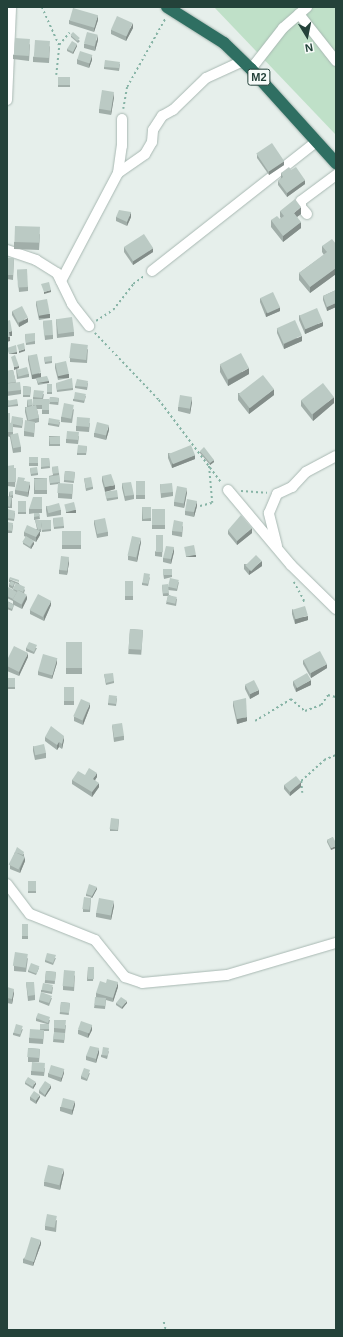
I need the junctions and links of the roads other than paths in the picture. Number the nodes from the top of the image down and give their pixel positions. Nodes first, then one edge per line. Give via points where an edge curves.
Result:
1 (11, 7) edge
2 (169, 8) edge
3 (303, 10) edge
4 (336, 61) edge
5 (247, 65) junction
6 (7, 100) edge
7 (122, 119) road end
8 (317, 141) junction
9 (336, 163) edge
10 (118, 173) junction
11 (336, 175) edge
12 (307, 214) dead end
13 (7, 250) edge
14 (152, 271) road end
15 (61, 282) junction
16 (89, 326) road end
17 (336, 456) edge
18 (228, 490) road end
19 (278, 549) junction
20 (336, 609) edge
21 (7, 884) edge
22 (336, 943) edge

1 - 6 street
2 - 5 highway, M2 via 224,43
3 - 4 street
3 - 5 street
5 - 8 highway, M2
5 - 10 street via 206,78 173,110 162,116 153,130 152,142 145,154
7 - 10 street
8 - 9 highway, M2
8 - 14 street
10 - 15 street
11 - 12 street via 301,201 301,207
13 - 15 street via 49,267 57,273
15 - 16 street via 72,304
17 - 19 street via 306,472 292,487 277,494 269,513
18 - 19 street
19 - 20 street
21 - 22 street via 30,914 95,940 125,977 142,984 227,974

